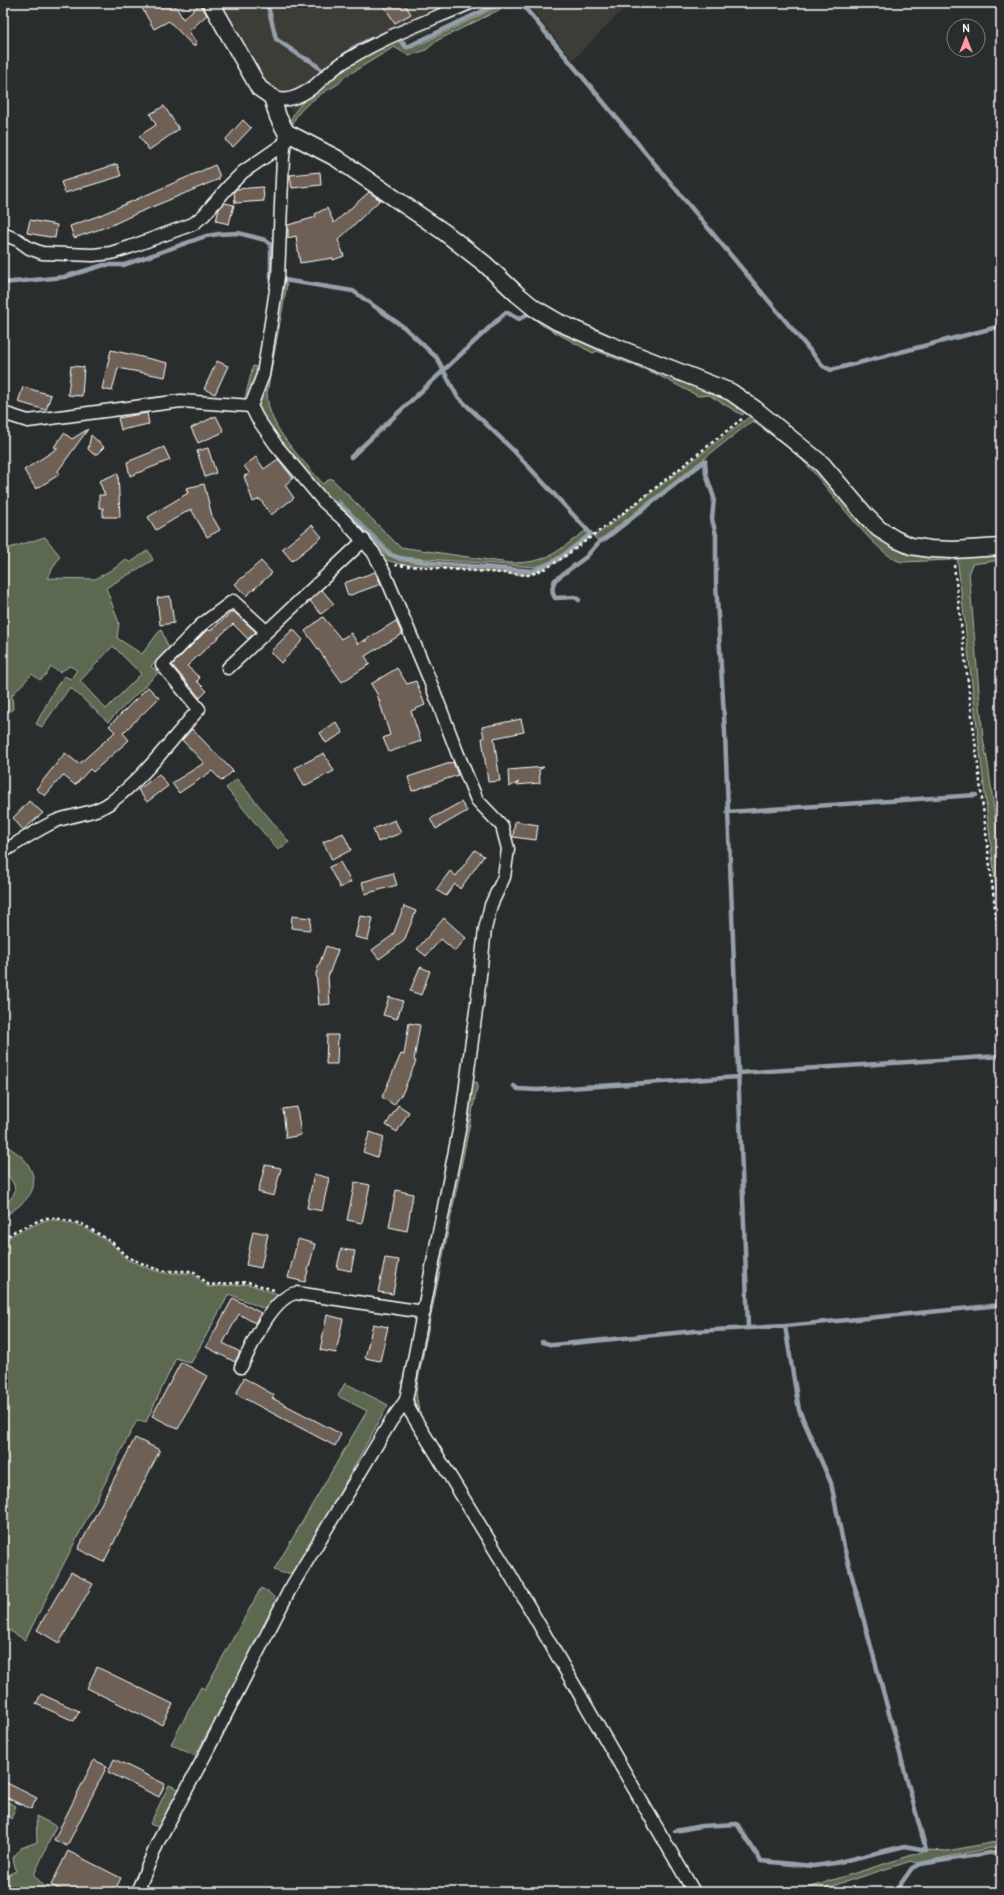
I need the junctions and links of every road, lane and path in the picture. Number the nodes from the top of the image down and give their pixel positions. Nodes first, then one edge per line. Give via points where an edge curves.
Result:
1 (211, 3) edge
2 (470, 3) edge
3 (272, 97) junction
4 (286, 137) junction
5 (3, 234) edge
6 (252, 406) junction
7 (755, 408) junction
8 (3, 413) edge
9 (364, 540) junction
10 (1001, 548) edge
11 (953, 550) junction
12 (378, 561) junction
13 (266, 631) junction
14 (228, 668) dead end
15 (3, 852) edge
16 (1001, 958) edge
17 (3, 1239) edge
18 (288, 1294) junction
19 (424, 1312) junction
20 (241, 1367) dead end
21 (406, 1400) junction
22 (137, 1892) edge
23 (694, 1892) edge

1 - 3 street via 258,88
2 - 3 street via 357,55 335,68 311,88 292,98 281,101
3 - 4 street
4 - 5 street via 243,172 193,224 130,248 111,253 42,253
4 - 6 street via 278,277 263,375
4 - 7 street via 336,158 438,228 485,264 534,308 558,322 731,392
6 - 8 street via 181,401 28,421
6 - 9 street via 257,418 276,445 323,501
7 - 11 street via 822,464 879,529 895,540 911,546
7 - 12 path via 608,525 539,572 528,575 436,569 399,566
9 - 12 street
9 - 13 street
10 - 11 street
11 - 16 path
12 - 19 street via 426,669 478,800 502,826 508,849 504,877 491,905 484,929 462,1115
13 - 14 street
13 - 15 street via 233,601 201,625 162,665 199,709 172,738 155,763 106,805 56,822
17 - 18 path via 46,1218 73,1221 112,1242 127,1257 153,1268 166,1271 193,1271 209,1285 248,1282
18 - 19 street via 296,1293
18 - 20 street via 265,1322
19 - 21 street
21 - 22 street via 289,1591 158,1842
21 - 23 street via 410,1411 511,1576

